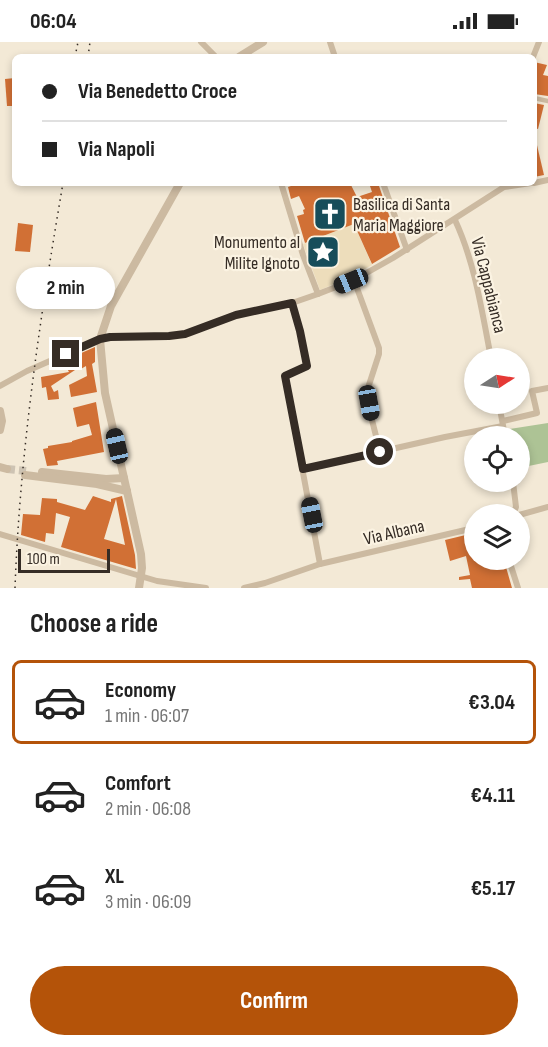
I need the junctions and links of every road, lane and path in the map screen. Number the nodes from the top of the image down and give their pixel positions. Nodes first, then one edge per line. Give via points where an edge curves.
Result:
1 (201, 42) edge
2 (263, 42) edge
3 (213, 54) edge
4 (244, 54) edge
5 (178, 186) edge
6 (282, 186) edge
7 (384, 186) edge
8 (503, 186) edge
9 (455, 220) junction
10 (407, 249) junction
11 (354, 280) junction
12 (318, 294) junction
13 (292, 303) junction
14 (100, 339) junction
15 (489, 348) edge
16 (0, 386) edge
17 (548, 388) edge
18 (0, 411) edge
19 (501, 414) edge
20 (503, 424) junction
21 (0, 429) edge
22 (380, 452) junction
23 (303, 469) junction
24 (124, 478) junction
25 (127, 491) junction
26 (548, 507) edge
27 (530, 512) edge
28 (464, 530) edge
29 (0, 534) edge
30 (320, 564) junction
31 (512, 570) edge
32 (139, 583) edge
33 (206, 588) edge
34 (244, 588) edge
35 (518, 588) edge

1 - 3 street
2 - 4 street
5 - 14 street via 111,306
6 - 12 street
7 - 10 street
8 - 9 street
9 - 10 street
9 - 15 street, Via Cappabianca via 473,270
10 - 11 street
11 - 12 street
11 - 22 street via 379,348 367,390
12 - 13 street
13 - 14 street via 236,315 185,334
13 - 23 street via 307,366 285,376
14 - 16 street
14 - 24 street via 105,393
17 - 20 street via 532,391 537,413
18 - 21 street
19 - 20 street
20 - 22 street
22 - 23 street
23 - 30 street
24 - 25 street
24 - 25 street via 25,473
25 - 32 street via 141,554
26 - 27 street
28 - 30 street, Via Albana
29 - 32 street
30 - 34 street, Via Albana
31 - 35 street
32 - 33 street

